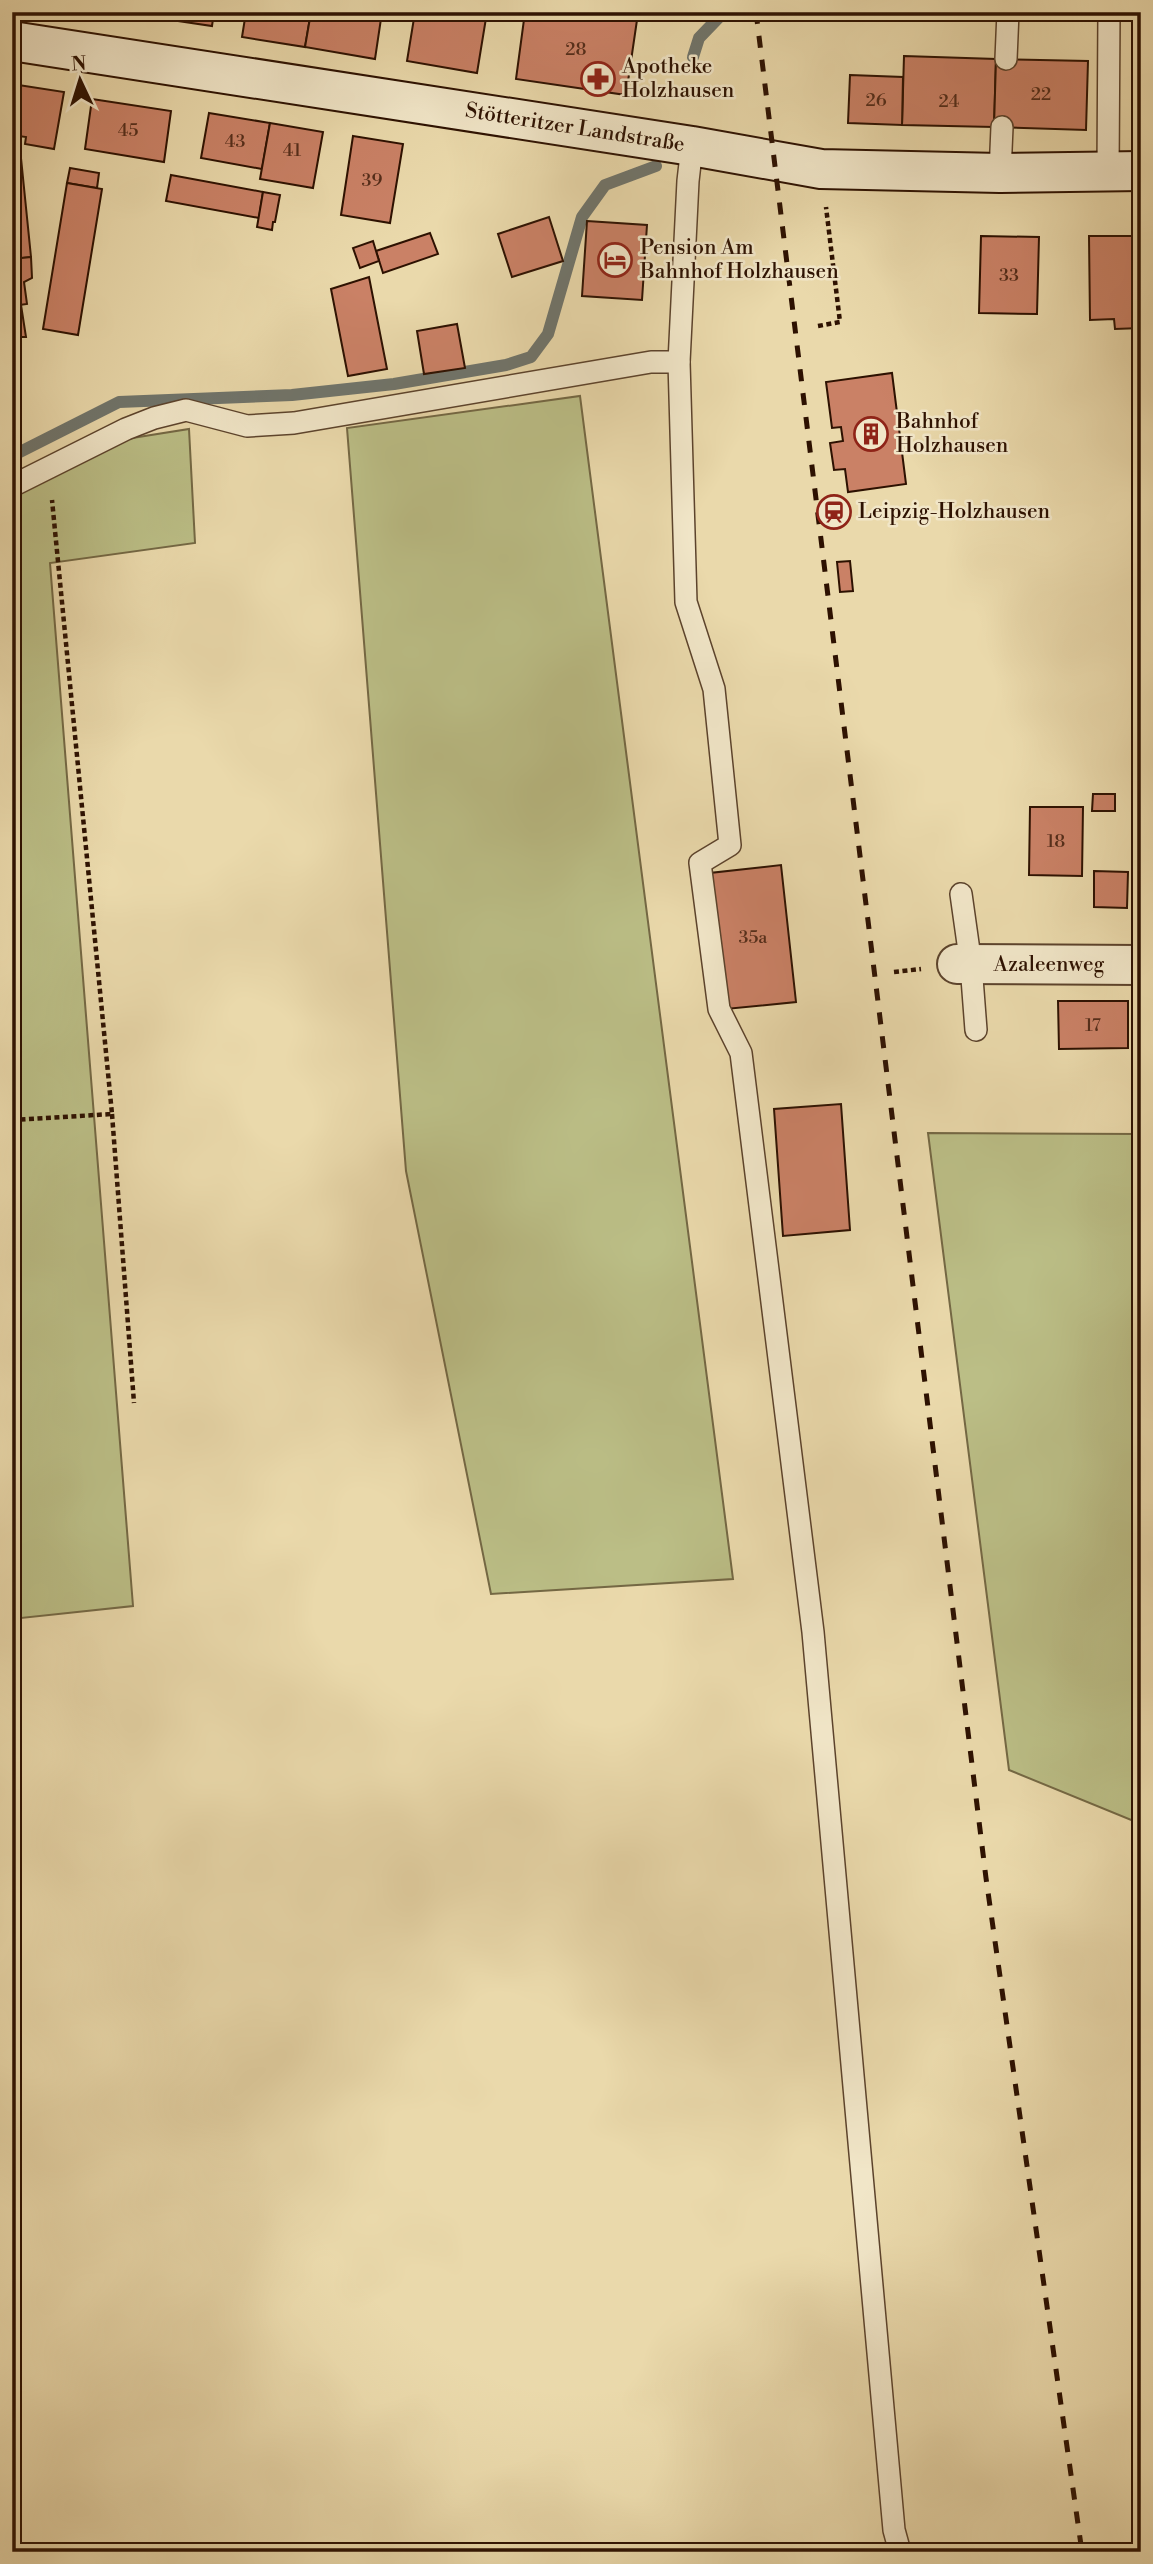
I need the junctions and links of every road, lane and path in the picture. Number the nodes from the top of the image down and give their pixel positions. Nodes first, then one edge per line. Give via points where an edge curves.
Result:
1 (1008, 12) edge
2 (1110, 12) edge
3 (12, 41) edge
4 (1006, 59) dead end
5 (1002, 127) dead end
6 (692, 146) junction
7 (821, 169) junction
8 (1124, 172) edge
9 (1000, 173) junction
10 (818, 326) dead end
11 (679, 362) junction
12 (49, 467) junction
13 (12, 486) edge
14 (961, 894) dead end
15 (964, 964) junction
16 (1141, 965) edge
17 (976, 1030) dead end
18 (112, 1114) junction
19 (12, 1120) edge
20 (134, 1402) dead end
21 (900, 2552) edge

1 - 4 lane
2 - 8 lane
3 - 6 main road, Stötteritzer Landstraße
5 - 9 lane
6 - 7 main road, Stötteritzer Landstraße
6 - 11 lane
7 - 9 main road, Stötteritzer Landstraße
7 - 10 path via 840,322
8 - 9 main road, Stötteritzer Landstraße
11 - 12 lane via 651,362 294,423 247,426 186,410 126,429
11 - 21 lane via 686,602 714,690 730,845 700,863 719,1009 741,1053 811,1618 877,2356
12 - 13 lane
12 - 18 path
14 - 15 lane
15 - 16 main road, Azaleenweg
15 - 17 lane
18 - 19 path
18 - 20 path

